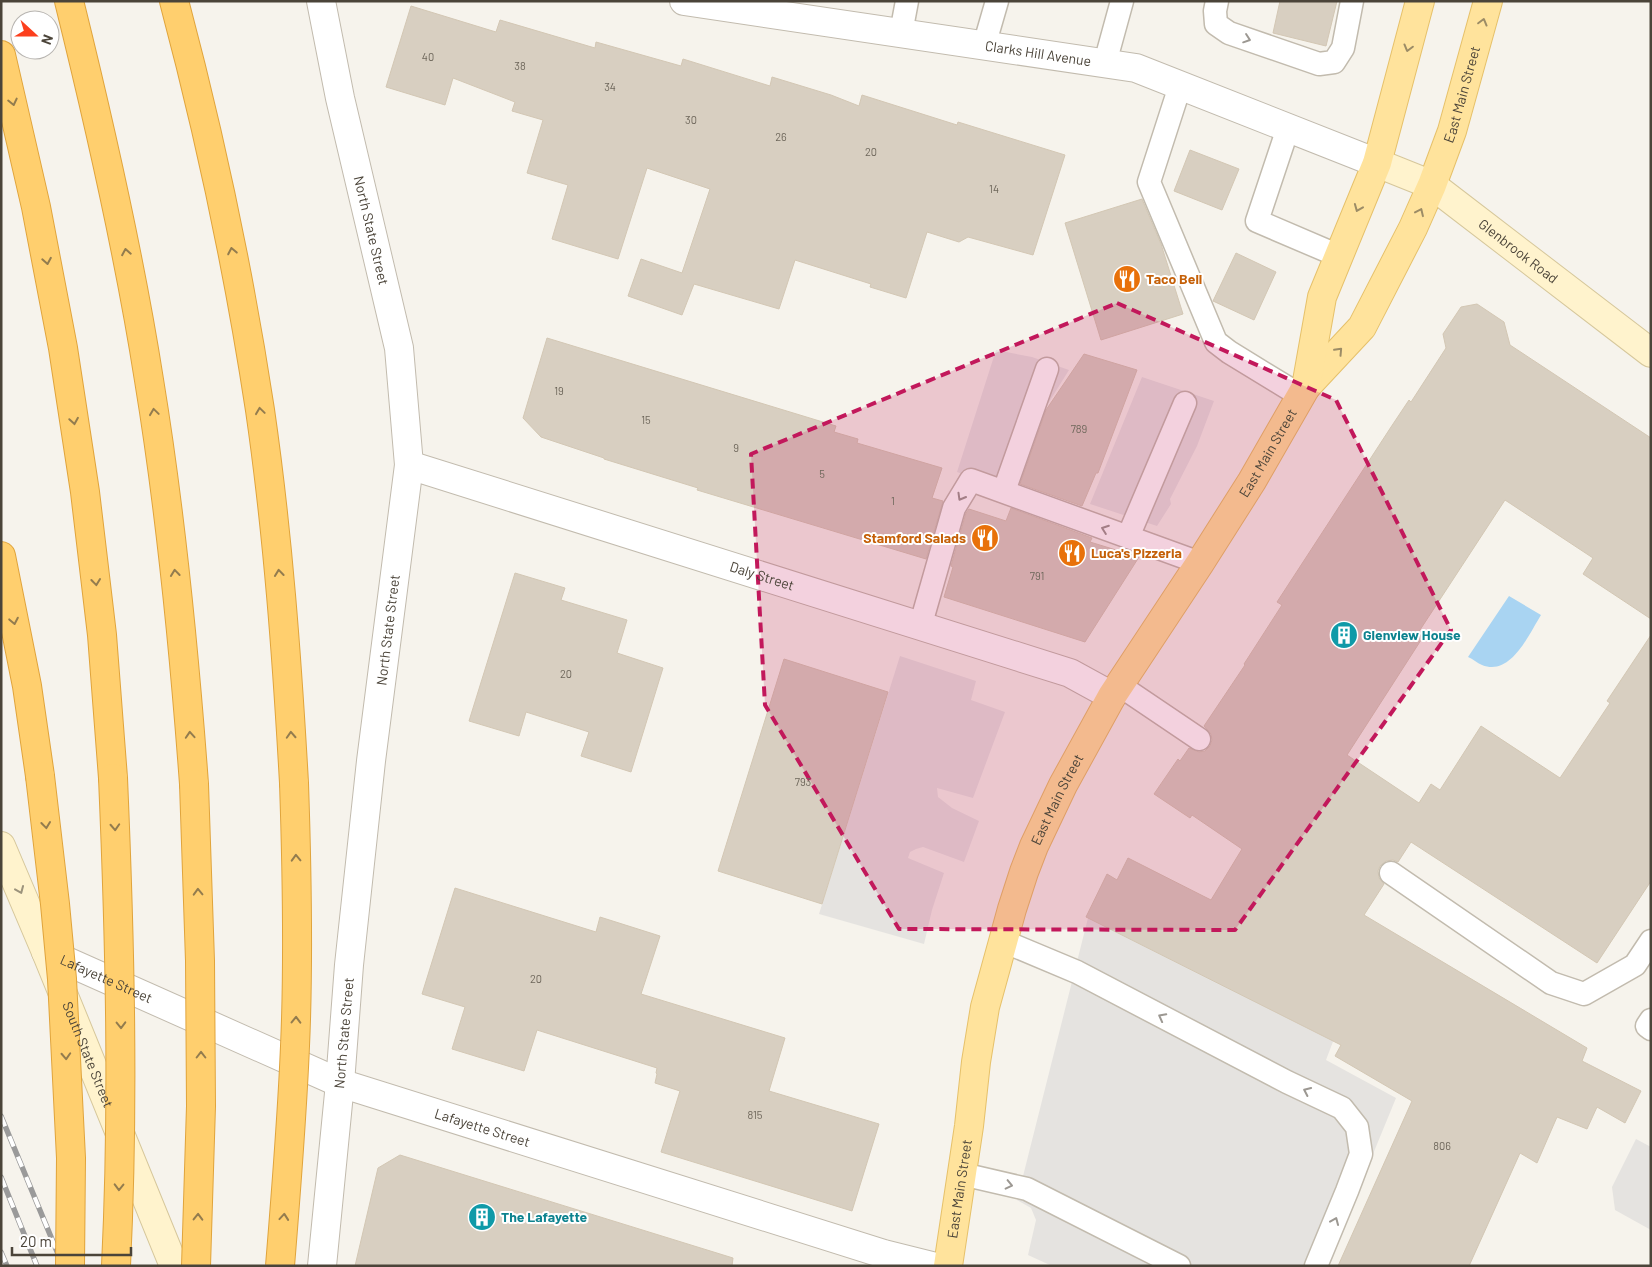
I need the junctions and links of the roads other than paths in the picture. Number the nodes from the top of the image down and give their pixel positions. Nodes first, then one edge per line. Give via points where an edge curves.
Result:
1 (69, 1) edge
2 (174, 1) edge
3 (321, 1) edge
4 (684, 1) edge
5 (907, 1) edge
6 (997, 1) edge
7 (1122, 1) edge
8 (1352, 1) edge
9 (1420, 1) edge
10 (1488, 1) edge
11 (1216, 6) edge
12 (901, 34) junction
13 (984, 46) junction
14 (1, 55) edge
15 (1105, 63) junction
16 (1180, 86) junction
17 (1288, 128) junction
18 (1377, 163) junction
19 (1432, 185) junction
20 (1339, 256) junction
21 (1651, 353) edge
22 (1047, 369) dead end
23 (1304, 391) junction
24 (1186, 403) dead end
25 (409, 465) junction
26 (1004, 491) junction
27 (1128, 537) junction
28 (1, 556) edge
29 (1200, 563) junction
30 (920, 627) junction
31 (1116, 690) junction
32 (1199, 739) dead end
33 (1, 846) edge
34 (1391, 873) dead end
35 (1003, 941) junction
36 (1651, 941) edge
37 (46, 952) junction
38 (1651, 1020) edge
39 (1651, 1029) edge
40 (340, 1083) junction
41 (962, 1174) junction
42 (70, 1266) edge
43 (116, 1266) edge
44 (174, 1266) edge
45 (196, 1266) edge
46 (280, 1266) edge
47 (322, 1266) edge
48 (932, 1266) edge
49 (948, 1266) edge
50 (1180, 1266) edge
51 (1316, 1266) edge

45 -> 1 highway, bridge via 201,1106 200,961 194,784 185,671 171,534 149,379 123,238
46 -> 2 highway, bridge via 295,1044 297,915 294,783 282,603 272,500 242,300 198,91
3 - 25 street, North State Street via 340,98 399,348
4 - 12 street, Clarks Hill Avenue
5 - 12 lane
6 - 13 lane
7 - 15 lane
11 -> 8 lane via 1216,24 1229,33 1319,64 1334,62 1343,48
9 -> 18 main road, East Main Street
19 -> 10 main road, East Main Street via 1461,102
12 - 13 street, Clarks Hill Avenue
13 - 15 street, Clarks Hill Avenue
14 -> 43 highway, bridge via 36,207 63,348 102,635 120,922 121,1056
15 - 16 street, Clarks Hill Avenue via 1136,68
16 - 17 street, Clarks Hill Avenue
16 - 23 lane via 1149,182 1216,342 1228,352
17 - 18 street, Clarks Hill Avenue
17 - 20 lane via 1257,221
18 - 19 main road, Glenbrook Road
18 -> 20 main road, East Main Street
19 - 21 main road, Glenbrook Road
23 -> 19 main road, East Main Street via 1362,327
20 - 23 main road, East Main Street via 1322,298
22 - 26 lane
23 - 29 main road, East Main Street
24 - 27 lane
25 - 30 street, Daly Street
25 - 40 street, North State Street via 371,761
27 -> 26 lane
26 -> 30 lane via 971,480 954,508
27 - 29 lane
28 -> 42 highway, bridge via 27,686 56,904 70,1158
29 - 31 main road, East Main Street
30 - 31 street, Daly Street
31 - 32 lane
31 - 35 main road, East Main Street via 1063,785 1034,846
33 -> 37 main road, South State Street
34 - 36 lane via 1551,983 1584,994 1635,965
35 - 41 main road, East Main Street via 982,1024
51 -> 35 lane via 1361,1154 1357,1127 1342,1108 1077,972
37 - 40 street, Lafayette Street
37 - 44 main road, South State Street
38 - 39 lane via 1646,1026
40 - 47 street, North State Street
40 - 48 street, Lafayette Street via 884,1254
41 - 49 main road, East Main Street
41 -> 50 lane via 1027,1189

